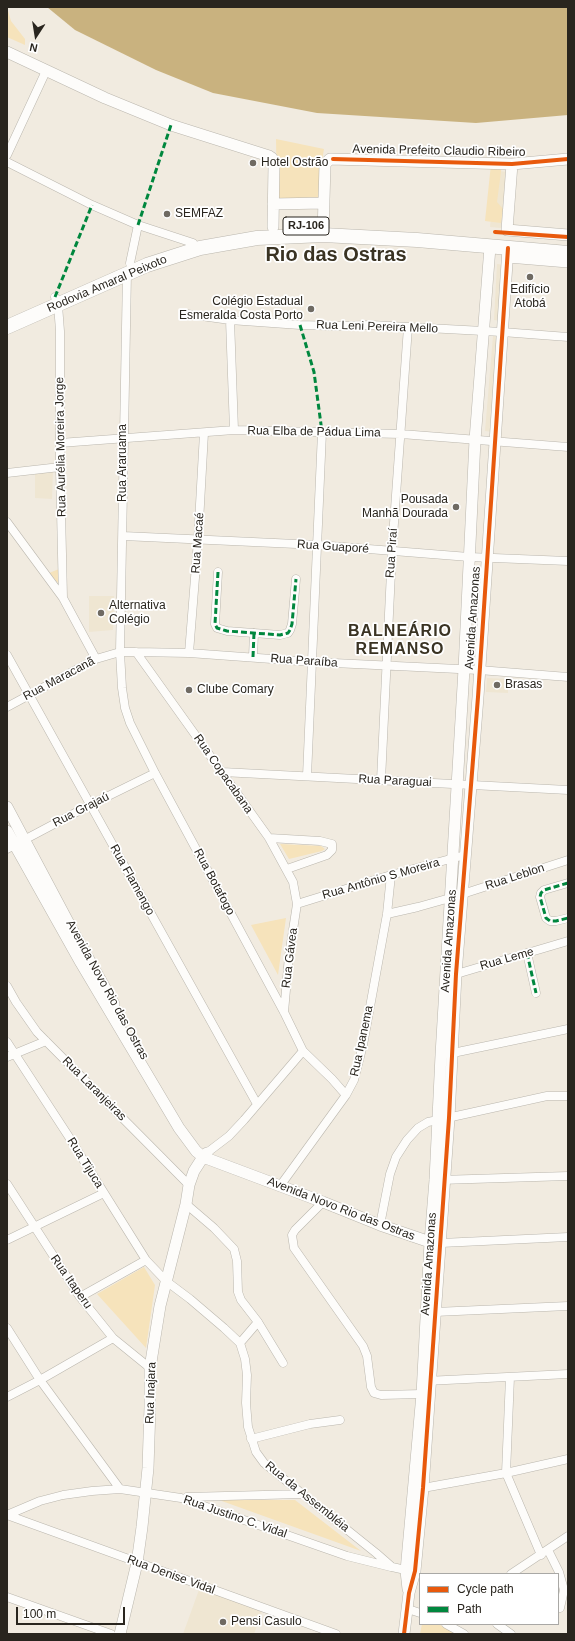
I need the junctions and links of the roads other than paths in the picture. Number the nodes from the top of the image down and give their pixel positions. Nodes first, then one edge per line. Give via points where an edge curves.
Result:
1 (7, 52) edge
2 (46, 71) junction
3 (7, 155) edge
4 (568, 159) edge
5 (7, 162) edge
6 (512, 164) junction
7 (323, 203) junction
8 (273, 204) junction
9 (138, 225) junction
10 (272, 227) junction
11 (322, 230) junction
12 (568, 235) edge
13 (193, 243) junction
14 (568, 246) edge
15 (490, 247) junction
16 (508, 253) junction
17 (568, 253) edge
18 (568, 262) edge
19 (128, 268) junction
20 (57, 301) junction
21 (187, 314) dead end
22 (7, 317) edge
23 (230, 320) junction
24 (7, 327) edge
25 (408, 327) junction
26 (483, 331) junction
27 (502, 332) junction
28 (568, 338) edge
29 (234, 430) junction
30 (322, 432) junction
31 (204, 433) junction
32 (401, 434) junction
33 (123, 439) junction
34 (475, 440) junction
35 (496, 441) junction
36 (60, 443) junction
37 (568, 447) edge
38 (60, 467) junction
39 (7, 473) edge
40 (7, 522) edge
41 (123, 536) junction
42 (198, 540) junction
43 (318, 546) junction
44 (392, 551) junction
45 (469, 557) junction
46 (487, 558) junction
47 (568, 561) edge
48 (218, 572) dead end
49 (296, 579) dead end
50 (63, 598) junction
51 (254, 633) junction
52 (120, 652) junction
53 (136, 652) junction
54 (189, 653) junction
55 (7, 655) edge
56 (253, 657) junction
57 (96, 659) junction
58 (313, 662) junction
59 (386, 665) junction
60 (464, 669) junction
61 (479, 670) junction
62 (568, 677) edge
63 (29, 695) junction
64 (7, 706) edge
65 (222, 772) junction
66 (156, 773) junction
67 (307, 776) junction
68 (381, 780) junction
69 (457, 784) junction
70 (470, 785) junction
71 (568, 790) edge
72 (90, 805) junction
73 (7, 807) edge
74 (7, 831) edge
75 (269, 838) junction
76 (25, 839) junction
77 (11, 847) edge
78 (465, 855) junction
79 (453, 858) junction
80 (568, 860) edge
81 (287, 869) junction
82 (391, 875) junction
83 (568, 883) edge
84 (463, 894) junction
85 (450, 898) junction
86 (297, 904) junction
87 (386, 914) junction
88 (568, 918) edge
89 (568, 941) edge
90 (527, 953) junction
91 (451, 975) junction
92 (7, 986) edge
93 (536, 993) dead end
94 (284, 1012) junction
95 (568, 1029) edge
96 (46, 1041) junction
97 (7, 1042) edge
98 (303, 1051) junction
99 (446, 1054) junction
100 (11, 1055) edge
101 (346, 1095) junction
102 (568, 1096) edge
103 (257, 1104) junction
104 (449, 1118) junction
105 (438, 1120) junction
106 (205, 1155) junction
107 (568, 1176) edge
108 (440, 1180) junction
109 (7, 1184) edge
110 (189, 1185) junction
111 (280, 1186) junction
112 (104, 1193) junction
113 (324, 1202) junction
114 (186, 1204) junction
115 (380, 1224) junction
116 (35, 1228) junction
117 (568, 1237) edge
118 (7, 1240) edge
119 (435, 1243) junction
120 (146, 1260) junction
121 (166, 1281) junction
122 (80, 1298) junction
123 (568, 1306) edge
124 (435, 1312) junction
125 (258, 1322) junction
126 (7, 1328) edge
127 (113, 1338) junction
128 (240, 1343) junction
129 (283, 1363) dead end
130 (150, 1368) junction
131 (568, 1374) edge
132 (510, 1377) junction
133 (40, 1380) junction
134 (427, 1381) junction
135 (422, 1394) junction
136 (7, 1396) edge
137 (340, 1420) dead end
138 (251, 1439) junction
139 (568, 1459) edge
140 (506, 1473) junction
141 (423, 1488) junction
142 (120, 1489) junction
143 (146, 1493) junction
144 (302, 1494) junction
145 (181, 1498) junction
146 (7, 1515) edge
147 (568, 1536) edge
148 (548, 1550) junction
149 (540, 1555) junction
150 (137, 1563) junction
151 (392, 1567) junction
152 (410, 1571) junction
153 (513, 1573) edge
154 (7, 1597) edge
155 (408, 1609) junction
156 (561, 1609) edge
157 (419, 1613) edge
158 (448, 1625) edge
159 (498, 1625) edge
160 (111, 1634) edge
161 (120, 1634) edge
162 (336, 1634) edge
163 (404, 1634) edge
164 (464, 1634) edge
165 (511, 1634) edge

1 - 2 street
2 - 3 street
2 - 8 street via 171,125 269,156 274,165
4 - 6 street, Avenida Prefeito Claudio Ribeiro
5 - 9 street
6 - 7 street, Avenida Prefeito Claudio Ribeiro via 334,159 325,164
6 - 12 street via 507,230
7 - 8 street
7 - 11 street
8 - 10 street
9 - 13 street
9 - 19 street, Rua Araruama
10 - 11 highway, Rodovia Amaral Peixoto / RJ-106
10 - 13 highway, Rodovia Amaral Peixoto / RJ-106
11 - 14 highway, Rodovia Amaral Peixoto / RJ-106 via 408,232
11 - 15 highway, Rodovia Amaral Peixoto / RJ-106
11 - 19 highway, Rodovia Amaral Peixoto / RJ-106 via 200,248
13 - 19 highway, Rodovia Amaral Peixoto / RJ-106
15 - 16 highway, Rodovia Amaral Peixoto / RJ-106
15 - 26 street, Avenida Amazonas
16 - 17 highway, Rodovia Amaral Peixoto / RJ-106
16 - 18 street
16 - 27 street, Avenida Amazonas
19 - 20 highway, Rodovia Amaral Peixoto / RJ-106
19 - 33 street, Rua Araruama
20 - 22 highway, Rodovia Amaral Peixoto / RJ-106
20 - 24 highway, Rodovia Amaral Peixoto / RJ-106
20 - 36 street, Rua Aurélia Moreira Jorge via 60,331
21 - 23 street, Rua Leni Pereira Mello
23 - 25 street, Rua Leni Pereira Mello via 300,325
23 - 29 street
25 - 26 street, Rua Leni Pereira Mello
25 - 32 street, Rua Piraí
26 - 27 street, Rua Leni Pereira Mello
26 - 34 street, Avenida Amazonas
27 - 28 street, Rua Leni Pereira Mello
27 - 35 street, Avenida Amazonas
29 - 30 street, Rua Elba de Pádua Lima
29 - 31 street, Rua Elba de Pádua Lima
30 - 32 street, Rua Elba de Pádua Lima
30 - 43 street
31 - 33 street, Rua Elba de Pádua Lima
31 - 42 street, Rua Macaé
32 - 34 street, Rua Elba de Pádua Lima
32 - 44 street, Rua Piraí
33 - 36 street, Rua Elba de Pádua Lima
33 - 41 street, Rua Araruama
34 - 35 street, Rua Elba de Pádua Lima
34 - 45 street, Avenida Amazonas
35 - 37 street, Rua Elba de Pádua Lima
35 - 46 street, Avenida Amazonas
36 - 38 street, Rua Aurélia Moreira Jorge
38 - 39 street
38 - 50 street, Rua Aurélia Moreira Jorge
40 - 50 street
41 - 42 street, Rua Guaporé
41 - 52 street, Rua Araruama
42 - 43 street, Rua Guaporé
42 - 54 street, Rua Macaé
43 - 44 street, Rua Guaporé
43 - 58 street
44 - 45 street, Rua Guaporé
44 - 59 street, Rua Piraí
45 - 46 street, Rua Guaporé
45 - 60 street, Avenida Amazonas
46 - 47 street, Rua Guaporé
46 - 61 street, Avenida Amazonas
48 - 51 street via 215,624 217,628
49 - 51 street via 294,616 288,633
50 - 57 street
51 - 56 street
52 - 53 street, Rua Maracanã
52 - 57 street, Rua Maracanã
52 - 66 street, Rua Botafogo via 125,708
53 - 54 street, Rua Paraíba
53 - 65 street, Rua Copacabana
54 - 56 street, Rua Paraíba
55 - 63 street, Rua Flamengo
56 - 58 street, Rua Paraíba
57 - 63 street, Rua Maracanã
58 - 59 street, Rua Paraíba
58 - 67 street
59 - 60 street, Rua Paraíba
59 - 68 street, Rua Piraí
60 - 61 street, Rua Paraíba
60 - 69 street, Avenida Amazonas
61 - 62 street, Rua Paraíba
61 - 70 street, Avenida Amazonas
63 - 64 street, Rua Maracanã
63 - 72 street, Rua Flamengo
65 - 67 street, Rua Paraguai
65 - 75 street, Rua Copacabana
66 - 72 street, Rua Grajaú
66 - 94 street, Rua Botafogo
67 - 68 street, Rua Paraguai
68 - 69 street, Rua Paraguai
69 - 70 street, Rua Paraguai
69 - 79 street, Avenida Amazonas
70 - 71 street, Rua Paraguai
70 - 78 street, Avenida Amazonas
72 - 76 street, Rua Grajaú
72 - 103 street, Rua Flamengo
73 - 76 street, Avenida Novo Rio das Ostras
74 - 77 street, Avenida Novo Rio das Ostras
75 - 81 street, Rua Copacabana
75 - 81 street via 332,844 332,850 327,855
76 - 77 street, Rua Grajaú
76 - 106 street, Avenida Novo Rio das Ostras via 75,935 186,1129
77 - 106 street, Avenida Novo Rio das Ostras via 179,1128
78 - 79 street, Rua Antônio S Moreira
78 - 84 street, Avenida Amazonas
79 - 82 street, Rua Antônio S Moreira
79 - 85 street, Avenida Amazonas
80 - 84 street, Rua Leblon
81 - 86 street, Rua Copacabana via 293,882
82 - 86 street, Rua Antônio S Moreira
82 - 87 street, Rua Ipanema
83 - 88 street via 544,890 540,897 546,918 550,921
84 - 85 street, Rua Leblon
84 - 91 street, Avenida Amazonas
85 - 87 street
85 - 91 street, Avenida Amazonas
86 - 94 street, Rua Gávea
87 - 101 street, Rua Ipanema via 363,1045 354,1080
89 - 90 street, Rua Leme
90 - 91 street, Rua Leme
90 - 93 street
91 - 99 street, Avenida Amazonas
92 - 96 street, Rua Laranjeiras via 26,1018
94 - 98 street, Rua Botafogo
95 - 99 street
96 - 100 street
96 - 110 street, Rua Laranjeiras
97 - 100 street, Rua Tijuca
98 - 101 street, Rua Botafogo
98 - 103 street
99 - 104 street, Avenida Amazonas
99 - 105 street, Avenida Amazonas
100 - 112 street, Rua Tijuca via 69,1137
101 - 111 street, Rua Ipanema
102 - 104 street via 547,1096
103 - 106 street via 229,1136
104 - 105 street
104 - 108 street, Avenida Amazonas
105 - 108 street, Avenida Amazonas
105 - 115 street via 418,1128 396,1157
106 - 110 street, Rua Inajara via 194,1171
106 - 111 street, Avenida Novo Rio das Ostras
107 - 108 street
108 - 119 street, Avenida Amazonas
109 - 116 street, Rua Itaperu
110 - 114 street, Rua Inajara
111 - 113 street, Avenida Novo Rio das Ostras
112 - 116 street
112 - 120 street, Rua Tijuca
113 - 115 street, Avenida Novo Rio das Ostras
113 - 135 street via 295,1230 292,1242 297,1254 363,1346 374,1393
114 - 121 street, Rua Inajara
114 - 125 street via 234,1249 238,1292
115 - 119 street, Avenida Novo Rio das Ostras
116 - 118 street
116 - 122 street, Rua Itaperu
117 - 119 street
119 - 124 street, Avenida Amazonas
119 - 134 street, Avenida Amazonas
120 - 121 street, Rua Tijuca
120 - 122 street
121 - 128 street
121 - 130 street, Rua Inajara
122 - 127 street, Rua Itaperu
123 - 124 street
124 - 134 street, Avenida Amazonas
125 - 128 street
125 - 129 street
126 - 133 street
127 - 130 street, Rua Itaperu
127 - 133 street
128 - 138 street, Rua da Assembléia via 247,1375 246,1403
130 - 143 street, Rua Inajara
131 - 132 street
132 - 134 street
132 - 140 street
133 - 136 street
133 - 142 street
134 - 135 street, Avenida Amazonas
134 - 141 street, Avenida Amazonas
135 - 152 street, Avenida Amazonas
137 - 138 street via 310,1424
138 - 144 street, Rua da Assembléia via 264,1463
139 - 140 street
140 - 141 street
140 - 149 street
141 - 152 street, Avenida Amazonas
142 - 143 street, Rua Justino C. Vidal
142 - 146 street, Rua Justino C. Vidal via 64,1495 40,1501
143 - 145 street, Rua Justino C. Vidal
143 - 150 street, Rua Inajara
144 - 145 street
144 - 151 street, Rua da Assembléia
145 - 151 street, Rua Justino C. Vidal via 347,1556
146 - 150 street, Rua Denise Vidal
147 - 148 street
148 - 149 street
148 - 156 street via 559,1572 564,1590
149 - 153 street
150 - 161 street, Rua Inajara
150 - 162 street, Rua Denise Vidal
151 - 152 street, Rua da Assembléia
152 - 155 street, Avenida Amazonas
154 - 160 street
155 - 157 street
155 - 163 street, Avenida Amazonas
158 - 164 street
159 - 165 street

